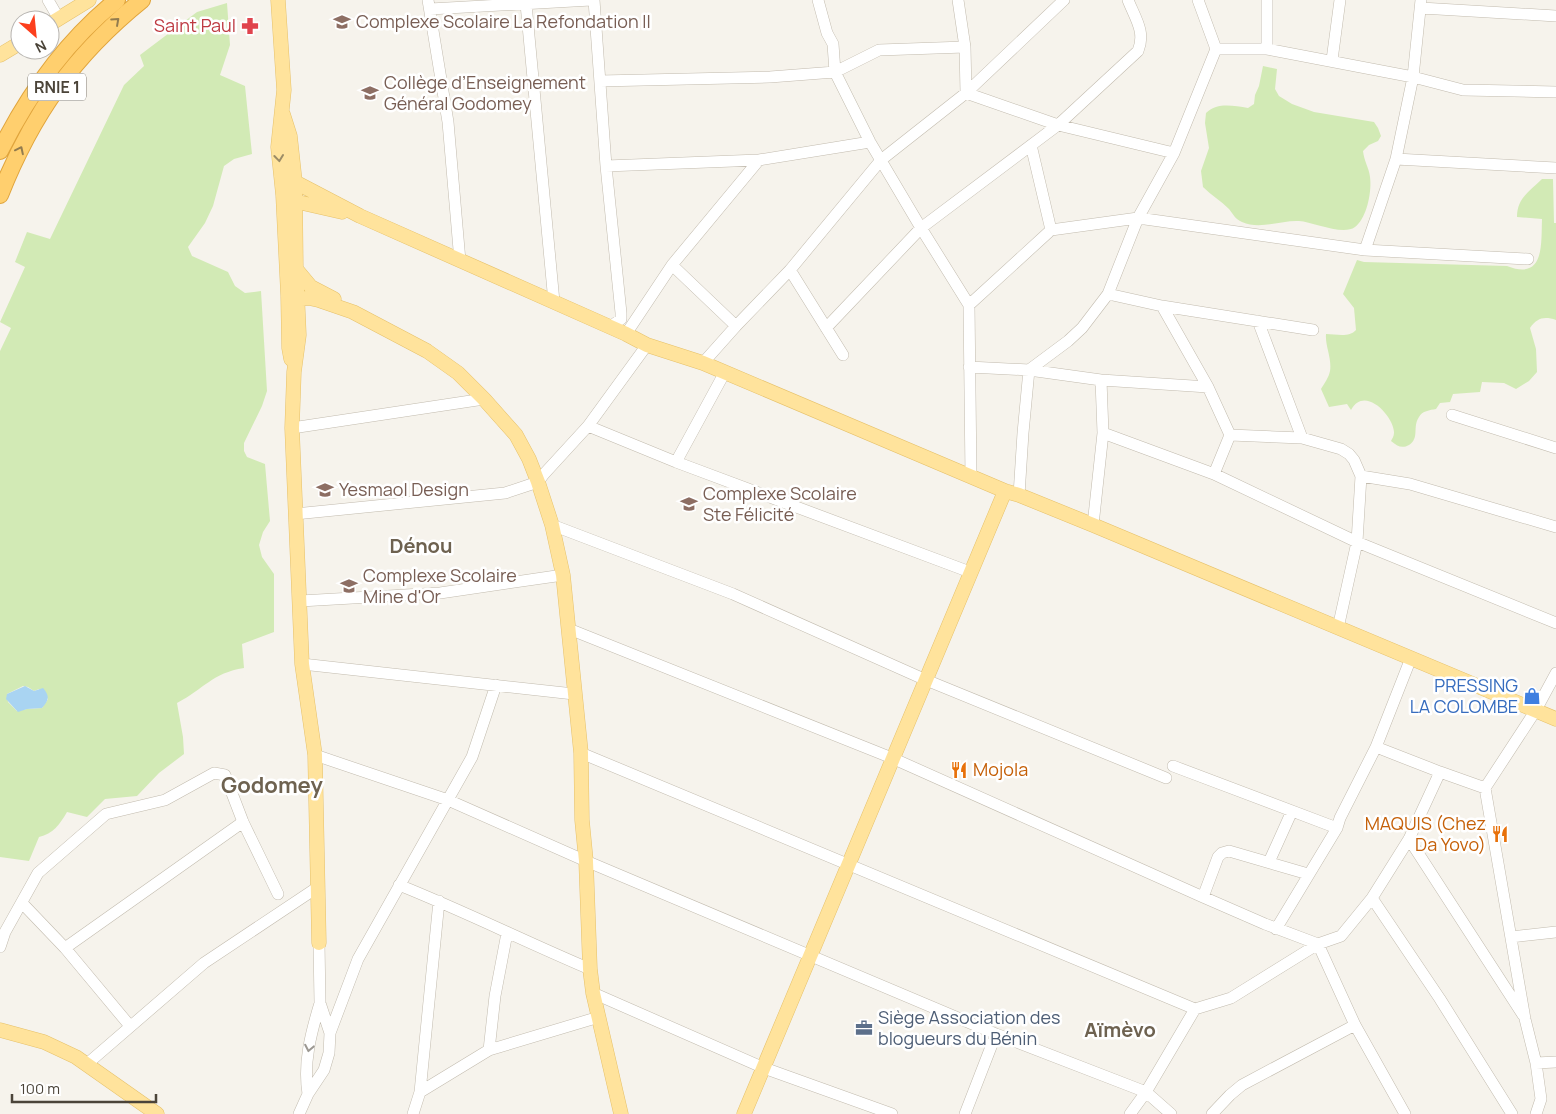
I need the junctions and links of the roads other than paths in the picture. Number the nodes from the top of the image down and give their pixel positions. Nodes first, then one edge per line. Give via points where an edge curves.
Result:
1 (89, 0) edge
2 (117, 0) edge
3 (142, 0) edge
4 (278, 0) edge
5 (592, 0) edge
6 (818, 0) edge
7 (958, 0) edge
8 (1064, 0) edge
9 (1128, 0) edge
10 (1198, 0) edge
11 (1267, 0) edge
12 (1340, 0) edge
13 (429, 4) edge
14 (526, 4) junction
15 (1421, 4) edge
16 (1556, 16) edge
17 (60, 18) edge
18 (965, 47) junction
19 (1216, 49) junction
20 (1267, 49) junction
21 (1332, 60) junction
22 (835, 72) junction
23 (1412, 77) junction
24 (600, 81) junction
25 (1556, 92) edge
26 (966, 93) junction
27 (282, 110) junction
28 (1058, 125) junction
29 (870, 142) junction
30 (1031, 145) junction
31 (0, 151) edge
32 (1174, 153) junction
33 (1396, 159) junction
34 (759, 160) junction
35 (881, 160) junction
36 (606, 166) junction
37 (1556, 168) edge
38 (295, 182) junction
39 (0, 195) edge
40 (283, 195) junction
41 (296, 202) junction
42 (360, 216) junction
43 (1138, 218) junction
44 (921, 228) junction
45 (1051, 230) junction
46 (1365, 250) junction
47 (1528, 259) dead end
48 (460, 261) junction
49 (672, 265) junction
50 (296, 270) junction
51 (790, 270) junction
52 (311, 286) junction
53 (293, 292) junction
54 (1108, 294) junction
55 (554, 302) junction
56 (969, 305) junction
57 (1162, 306) junction
58 (353, 312) junction
59 (1258, 321) junction
60 (736, 326) junction
61 (610, 327) junction
62 (826, 328) junction
63 (1313, 330) dead end
64 (626, 334) junction
65 (647, 345) junction
66 (843, 355) dead end
67 (703, 363) junction
68 (969, 367) junction
69 (1029, 370) junction
70 (725, 372) junction
71 (1101, 380) junction
72 (1208, 387) junction
73 (484, 399) junction
74 (1452, 415) dead end
75 (588, 426) junction
76 (292, 428) junction
77 (1103, 433) junction
78 (1230, 435) junction
79 (1302, 438) junction
80 (1556, 448) edge
81 (676, 462) junction
82 (1214, 474) junction
83 (1361, 476) junction
84 (971, 477) junction
85 (538, 482) junction
86 (1005, 491) junction
87 (1019, 495) junction
88 (295, 514) junction
89 (552, 525) junction
90 (1093, 525) junction
91 (1556, 527) edge
92 (1357, 542) junction
93 (970, 572) junction
94 (564, 575) junction
95 (300, 601) junction
96 (1556, 623) edge
97 (1338, 628) junction
98 (569, 629) junction
99 (1411, 658) junction
100 (302, 664) junction
101 (1556, 673) edge
102 (926, 680) junction
103 (496, 685) junction
104 (574, 694) junction
105 (1536, 710) junction
106 (1556, 718) edge
107 (1376, 747) junction
108 (581, 753) junction
109 (315, 755) junction
110 (892, 758) junction
111 (1173, 766) dead end
112 (1440, 772) junction
113 (1166, 778) dead end
114 (1485, 788) junction
115 (448, 800) junction
116 (1292, 811) junction
117 (243, 822) junction
118 (1337, 828) junction
119 (1409, 839) junction
120 (586, 861) junction
121 (1269, 862) junction
122 (848, 864) junction
123 (1308, 874) junction
124 (399, 886) junction
125 (318, 887) junction
126 (278, 894) dead end
127 (1203, 898) junction
128 (1372, 898) junction
129 (439, 901) junction
130 (22, 903) junction
131 (1276, 929) junction
132 (2, 931) edge
133 (1556, 932) edge
134 (506, 933) junction
135 (1511, 937) junction
136 (319, 944) joint
137 (1318, 944) junction
138 (0, 947) edge
139 (65, 948) junction
140 (811, 955) junction
141 (590, 969) junction
142 (593, 993) junction
143 (320, 1003) junction
144 (1195, 1009) junction
145 (599, 1017) junction
146 (1525, 1019) junction
147 (1355, 1025) junction
148 (130, 1026) junction
149 (0, 1030) edge
150 (330, 1033) junction
151 (996, 1034) junction
152 (489, 1050) junction
153 (1556, 1062) edge
154 (1536, 1063) junction
155 (87, 1064) junction
156 (764, 1068) junction
157 (420, 1092) junction
158 (1146, 1092) junction
159 (308, 1094) junction
160 (156, 1114) edge
161 (299, 1114) edge
162 (413, 1114) edge
163 (621, 1114) edge
164 (744, 1114) edge
165 (892, 1114) edge
166 (965, 1114) edge
167 (1130, 1114) edge
168 (1170, 1114) edge
169 (1212, 1114) edge
170 (1405, 1114) edge
171 (1512, 1114) edge
172 (1536, 1114) edge

1 - 17 main road
2 - 31 highway, RNIE 1 via 90,23 33,90
39 -> 3 highway, RNIE 1 via 34,121 53,92 94,42
4 - 27 main road via 284,90
5 - 14 street
5 - 24 street
6 - 22 street via 833,44
7 - 18 street
8 - 26 street
9 - 28 street via 1142,34 1138,51
10 - 19 street
11 - 20 street
12 - 21 street
13 - 14 street
13 - 48 street via 448,122
14 - 55 street
15 - 16 street
15 - 23 street
18 - 22 street via 879,50
18 - 26 street
19 - 20 street
19 - 32 street
20 - 21 street
21 - 23 street
22 - 24 street via 770,77
22 - 29 street
23 - 25 street via 1463,90
23 - 33 street
24 - 36 street
26 - 28 street
26 - 35 street
27 - 38 main road via 290,136
27 -> 40 main road via 278,148
28 - 30 street
28 - 32 street
29 - 34 street
29 - 35 street
30 - 44 street
30 - 45 street
32 - 43 street
33 - 37 street
33 - 46 street
34 - 36 street
34 - 49 street
35 - 44 street
35 - 51 street
36 - 61 street via 622,313
38 - 41 main road
38 - 42 main road
40 - 41 main road
40 - 53 main road
41 - 42 main road
41 - 50 main road
42 - 48 main road
43 - 45 street
43 - 46 street
43 - 54 street
44 - 56 street
44 - 62 street
45 - 56 street
46 - 47 street
48 - 55 main road
49 - 60 street
49 - 64 street
50 - 52 main road
50 - 53 main road
51 - 60 street
51 - 62 street
52 - 53 main road
52 - 58 main road
53 - 58 main road
53 - 76 main road via 289,348 294,372
54 - 57 street
54 - 69 street via 1082,328
55 - 61 main road
56 - 68 street
57 - 59 street
57 - 72 street
58 - 73 main road via 427,351 458,373
59 - 63 street
59 - 79 street
60 - 67 street
61 - 64 main road
62 - 66 street
64 - 65 main road
65 - 67 main road
65 - 75 street
67 - 70 main road
68 - 69 street
68 - 84 street
69 - 71 street
69 - 87 street
70 - 81 street
70 - 84 main road
71 - 72 street
71 - 77 street
72 - 78 street
73 - 76 street
73 - 85 main road via 516,435
74 - 80 street
75 - 81 street
75 - 85 street
76 - 88 main road
77 - 82 street
77 - 90 street
78 - 79 street
78 - 82 street
79 - 83 street via 1349,454
81 - 93 street
82 - 92 street
83 - 91 street via 1410,484
83 - 92 street
84 - 86 main road
85 - 88 street via 505,493
85 - 89 main road
86 - 87 main road
86 - 93 main road
87 - 90 main road
88 - 95 main road
89 - 94 main road
89 - 102 street via 733,594
90 - 97 main road
92 - 96 street
92 - 97 street
93 - 102 main road
94 - 95 street via 440,593
94 - 98 main road
95 - 100 main road
97 - 99 main road
98 - 104 main road
98 - 110 street
99 - 105 main road
99 - 107 street
100 - 103 street
100 - 109 main road
101 - 105 street
102 - 110 main road
102 - 113 street
103 - 104 street
103 - 115 street via 472,757
104 - 108 main road
105 - 106 main road
105 - 114 street
107 - 112 street
107 - 118 street
108 - 120 main road
108 - 122 street
109 - 115 street
109 - 125 main road
110 - 122 main road
110 - 127 street
111 - 116 street
112 - 114 street
112 - 119 street
114 - 135 street
115 - 120 street
115 - 124 street
116 - 118 street
116 - 121 street
117 - 126 street
117 - 130 street via 225,774 214,773 165,800 106,814 38,873
117 - 139 street
118 - 123 street
119 - 128 street
119 - 146 street
120 - 140 street
120 - 141 main road
121 - 123 street
121 - 127 street via 1222,853
122 - 140 main road
122 - 144 street
123 - 131 street
124 - 129 street
124 - 150 street via 358,959
125 - 136 main road
125 - 148 street via 204,962
127 - 131 street
128 - 137 street via 1341,936
128 - 171 street
129 - 134 street
129 - 157 street
130 - 132 street
130 - 139 street
131 - 137 street
132 - 138 street
133 - 135 street
134 - 141 street
134 - 152 street
135 - 146 street
136 - 143 street
137 - 144 street via 1231,998
137 - 147 street
139 - 148 street
140 - 151 street
140 - 156 main road
141 - 142 main road
142 - 145 main road
142 - 156 street
143 - 150 street
143 -> 159 street via 306,1065
144 - 158 street
145 - 152 street
145 - 163 main road
146 - 154 street
147 - 169 street via 1242,1085
147 - 170 street
148 - 155 street
149 - 155 main road via 44,1042
150 - 159 street via 324,1070
151 - 158 street
151 - 166 street
152 - 157 street
153 - 154 street
154 - 172 street via 1541,1100
155 - 160 main road
156 - 164 main road
156 - 165 street
157 - 162 street
158 - 167 street
158 - 168 street
159 - 161 street

